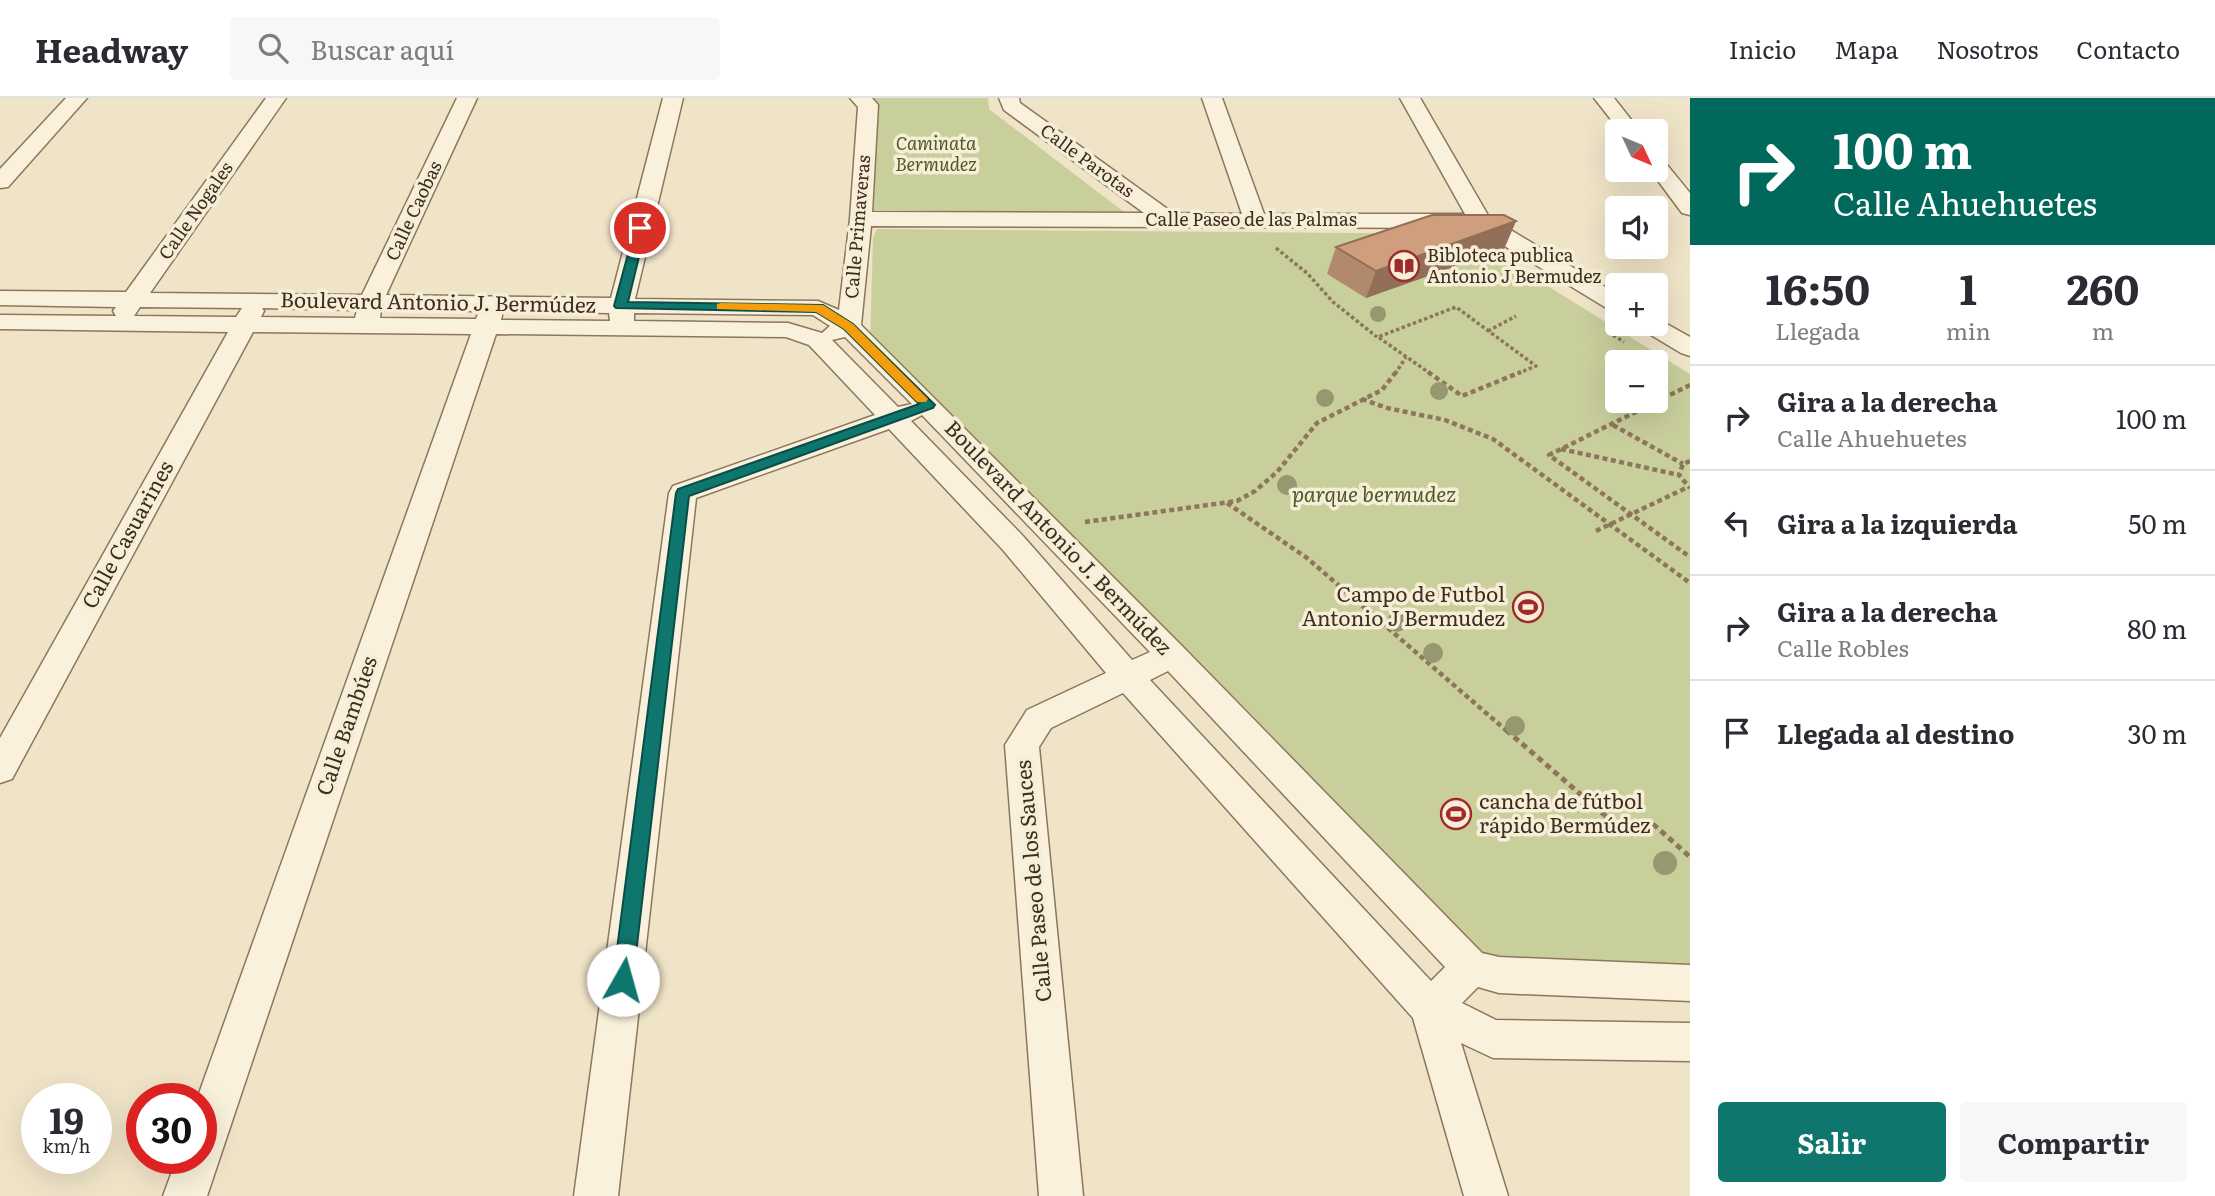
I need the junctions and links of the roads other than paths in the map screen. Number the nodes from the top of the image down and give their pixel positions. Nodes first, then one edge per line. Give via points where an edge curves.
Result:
1 (77, 98) edge
2 (276, 98) edge
3 (467, 98) edge
4 (673, 98) edge
5 (860, 98) edge
6 (1009, 98) edge
7 (1212, 98) edge
8 (1410, 98) edge
9 (1604, 98) edge
10 (1621, 119) edge
11 (1668, 180) edge
12 (0, 182) edge
13 (1690, 208) edge
14 (862, 219) junction
15 (1255, 219) junction
16 (1169, 221) junction
17 (1479, 221) junction
18 (1605, 297) edge
19 (134, 299) junction
20 (5, 313) edge
21 (251, 313) junction
22 (369, 314) junction
23 (489, 316) junction
24 (621, 317) junction
25 (117, 323) junction
26 (849, 327) junction
27 (1668, 332) edge
28 (818, 340) junction
29 (1686, 341) edge
30 (928, 405) junction
31 (892, 419) junction
32 (1172, 655) junction
33 (1127, 676) junction
34 (0, 769) edge
35 (1471, 968) junction
36 (1690, 983) edge
37 (1430, 1008) junction
38 (1690, 1042) edge
39 (217, 1102) edge
40 (193, 1174) edge
41 (185, 1196) edge
42 (596, 1196) edge
43 (1061, 1196) edge
44 (1486, 1196) edge

1 - 12 street
2 - 19 street, Calle Nogales
3 - 22 street, Calle Caobas
4 - 24 street
5 - 14 street, Calle Primaveras via 868,105
6 - 16 street, Calle Parotas via 1011,106
7 - 15 street
8 - 17 street
9 - 10 street
11 - 13 street
14 - 16 street, Calle Paseo de las Palmas
14 - 26 street, Calle Primaveras
15 - 16 street, Calle Paseo de las Palmas
15 - 17 street, Calle Paseo de las Palmas
17 - 18 street
19 - 20 street, Boulevard Antonio J. Bermúdez
19 - 21 street, Boulevard Antonio J. Bermúdez
19 - 25 street, Calle Nogales
20 - 25 street
21 - 22 street
21 - 25 street
21 - 34 street, Calle Casuarines
22 - 23 street
23 - 24 street
23 - 39 street, Calle Bambúes
24 - 26 street, Boulevard Antonio J. Bermúdez via 818,308
24 - 28 street via 788,330
26 - 28 street, Calle Primaveras
26 - 30 street, Boulevard Antonio J. Bermúdez
27 - 29 street
28 - 31 street, Boulevard Antonio J. Bermúdez
30 - 31 street
30 - 32 street, Boulevard Antonio J. Bermúdez
31 - 33 street, Boulevard Antonio J. Bermúdez via 1013,543
31 - 42 street via 683,493
32 - 33 street, Calle Paseo de los Sauces
32 - 35 street, Boulevard Antonio J. Bermúdez
33 - 37 street, Boulevard Antonio J. Bermúdez
33 - 43 street, Calle Paseo de los Sauces via 1039,719 1022,745
35 - 36 street via 1499,975
35 - 37 street
37 - 38 street, Boulevard Antonio J. Bermúdez via 1493,1039
37 - 44 street
40 - 41 street

